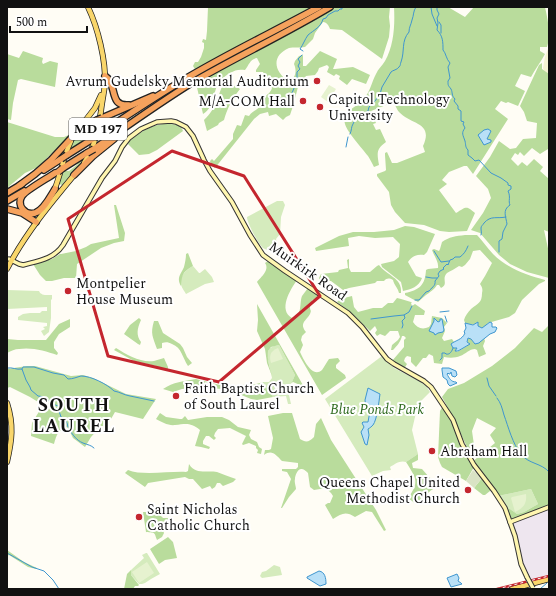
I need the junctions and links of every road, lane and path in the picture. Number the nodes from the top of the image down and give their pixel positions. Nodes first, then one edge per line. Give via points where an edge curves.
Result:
1 (88, 7) edge
2 (319, 7) edge
3 (330, 7) edge
4 (105, 76) junction
5 (163, 92) junction
6 (137, 103) junction
7 (154, 108) junction
8 (93, 112) junction
9 (99, 121) junction
10 (76, 133) junction
11 (68, 146) junction
12 (57, 172) junction
13 (74, 175) junction
14 (20, 185) junction
15 (55, 189) junction
16 (7, 193) edge
17 (7, 201) edge
18 (7, 209) edge
19 (34, 223) junction
20 (9, 261) edge
21 (7, 269) edge
22 (7, 403) edge
23 (7, 413) edge
24 (7, 450) edge
25 (7, 462) edge
26 (549, 507) edge
27 (510, 522) junction
28 (549, 580) edge
29 (512, 589) edge
30 (519, 589) edge
31 (534, 589) edge

1 - 4 main road, MD 197 via 101,45
1 - 8 main road, MD 197 via 99,45 103,75 102,93
2 - 5 highway via 213,62
3 - 7 highway via 208,74
4 - 6 highway via 110,81 118,102 125,105
4 - 9 main road, MD 197
5 - 6 highway
5 - 14 highway, bridge
6 - 9 highway
7 - 12 highway, bridge
7 - 13 highway via 98,152
8 - 9 main road via 99,114
8 - 10 main road, MD 197
9 - 11 highway via 80,130
9 - 13 main road, MD 197 via 92,148
10 - 11 main road, MD 197
10 - 14 highway via 51,160
11 - 15 main road, MD 197
12 - 15 highway via 23,195 20,201 21,208 31,214 36,212
12 - 17 highway
13 - 19 main road, MD 197
14 - 16 highway
15 - 19 main road, MD 197
18 - 19 highway via 28,216
19 - 20 main road, MD 197 via 24,234
20 - 21 main road, MD 197
20 - 27 main road, Muirkirk Road via 23,265 56,254 129,138 155,123 171,121 182,124 192,134 213,176 232,202 263,255 348,313 390,361 431,387 448,412 468,454 498,496
22 - 25 main road via 12,432
23 - 24 main road
26 - 27 main road
27 - 31 main road, Muirkirk Road, bridge via 522,568
28 - 29 main road
28 - 30 main road

